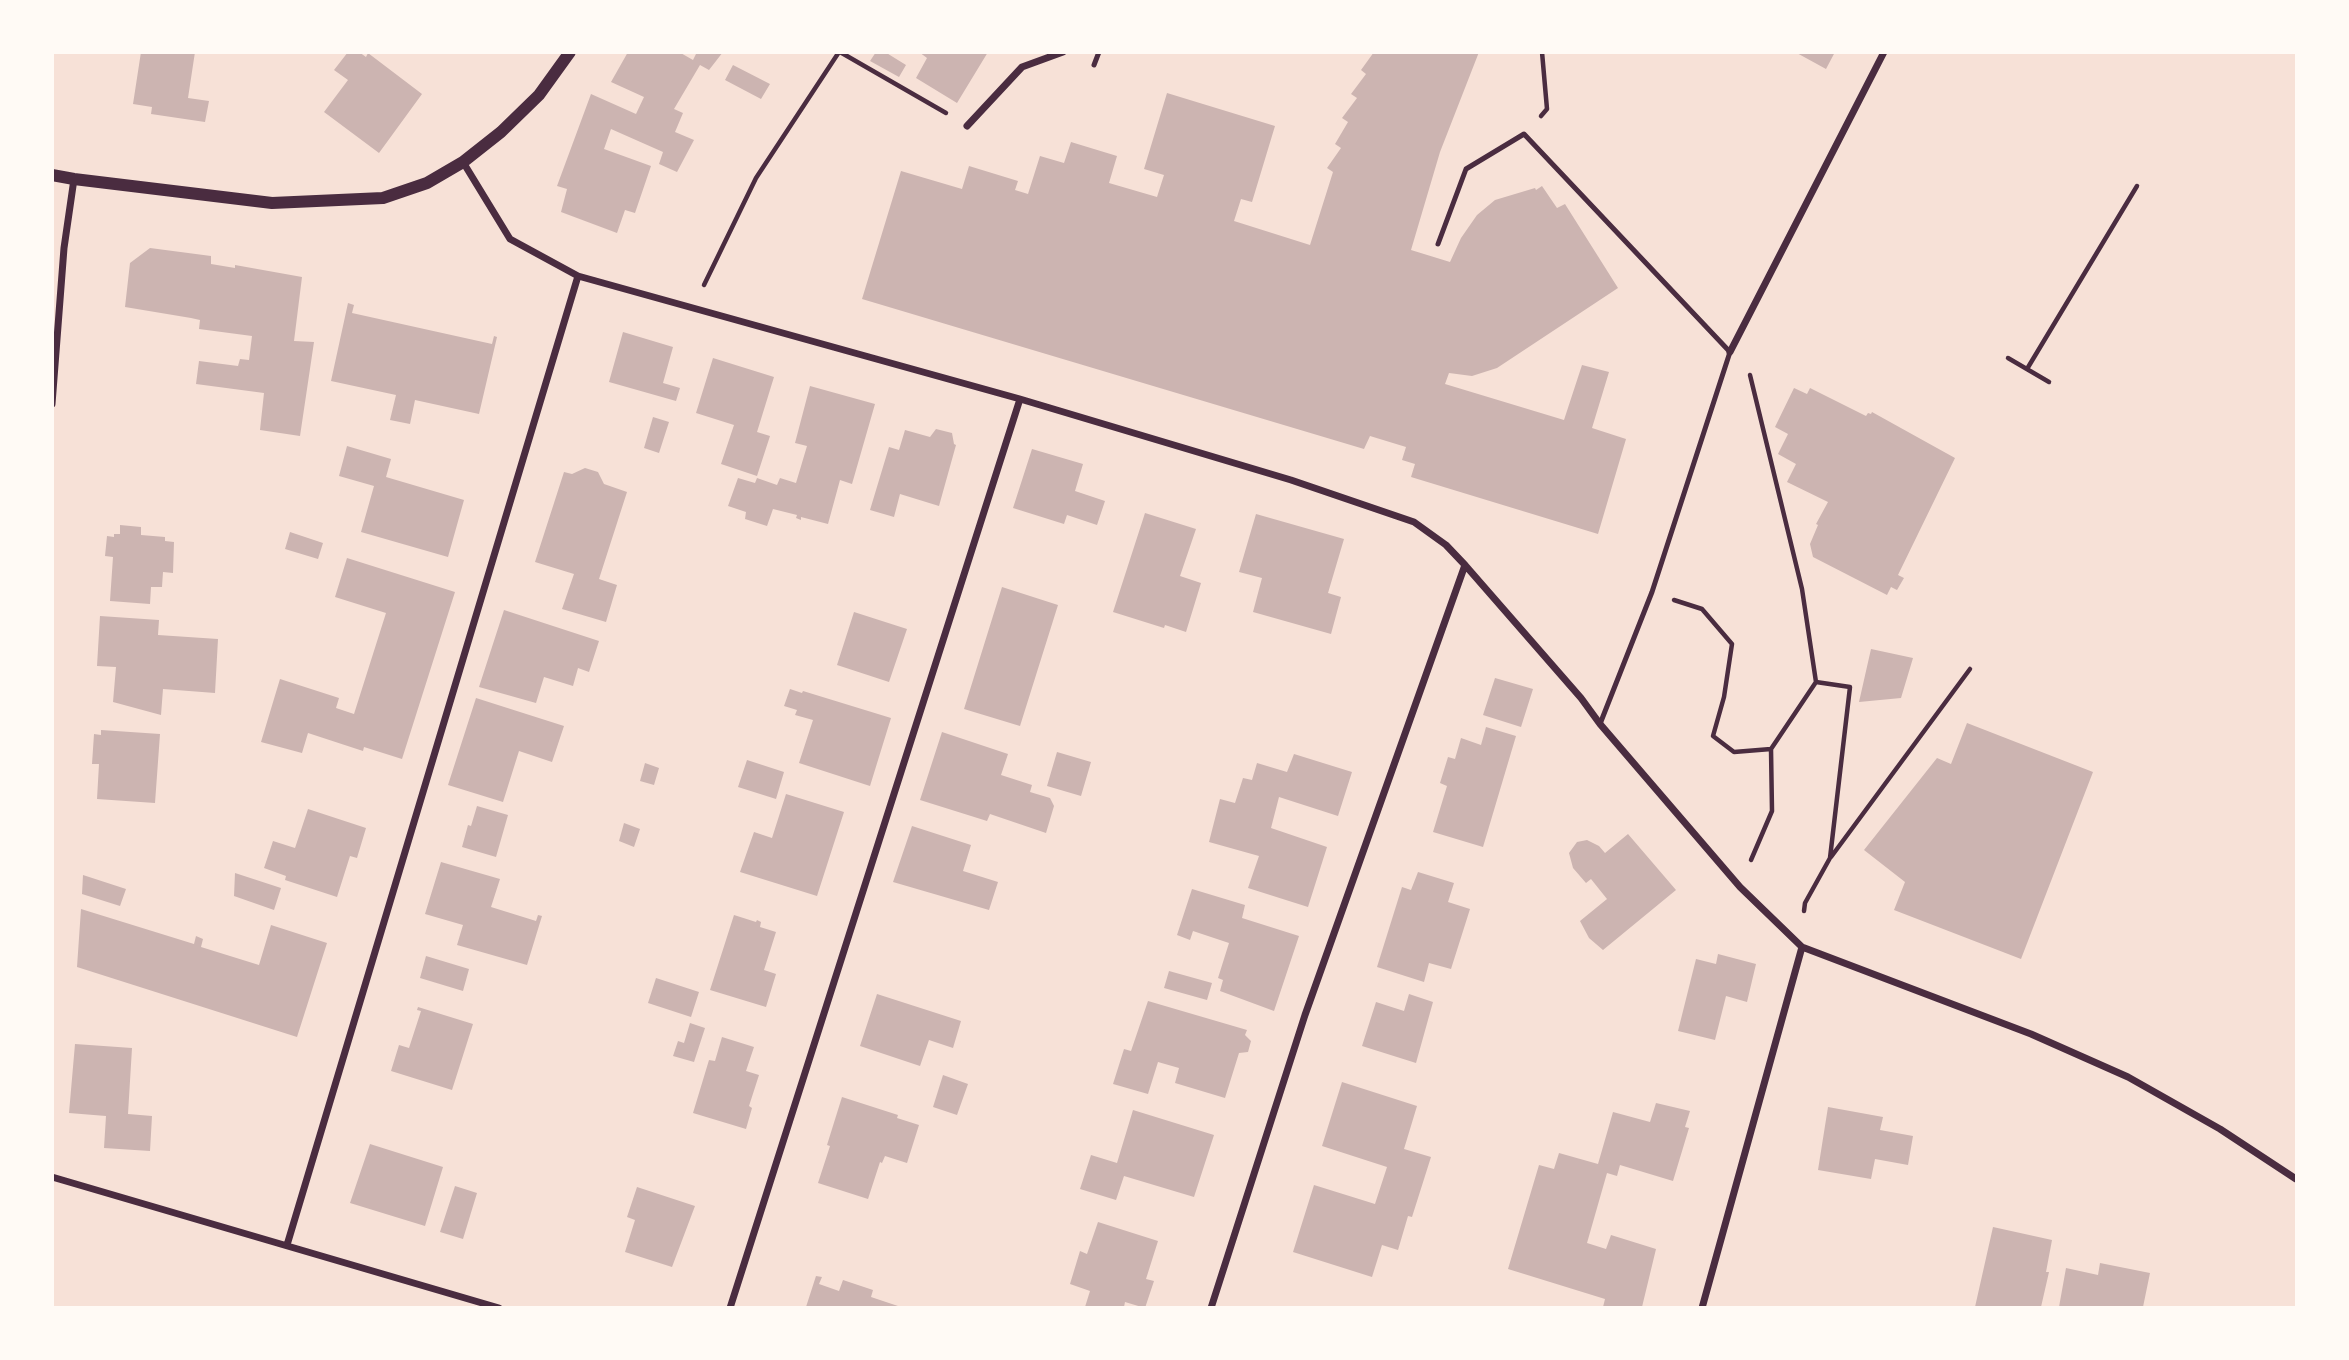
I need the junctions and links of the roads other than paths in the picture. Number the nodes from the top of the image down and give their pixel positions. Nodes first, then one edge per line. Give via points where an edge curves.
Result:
1 (570, 52) edge
2 (1063, 52) edge
3 (1099, 52) edge
4 (1884, 52) edge
5 (1094, 65) dead end
6 (967, 126) road end
7 (463, 162) junction
8 (52, 175) edge
9 (75, 180) junction
10 (1438, 244) dead end
11 (578, 276) junction
12 (1730, 352) junction
13 (1020, 399) junction
14 (52, 404) edge
15 (1465, 565) junction
16 (1600, 724) junction
17 (1801, 947) junction
18 (52, 1177) edge
19 (2297, 1180) edge
20 (287, 1245) junction
21 (499, 1307) edge
22 (730, 1307) edge
23 (1210, 1307) edge
24 (1702, 1307) edge

1 - 7 street via 539,95
2 - 6 street via 1022,67
3 - 5 lane
4 - 12 street
7 - 9 street via 426,183 383,198 272,203
7 - 11 street via 510,239
8 - 9 street
9 - 14 street via 64,248
10 - 12 lane via 1466,169 1524,134
11 - 13 street
11 - 20 street
12 - 16 lane via 1652,592
13 - 15 street via 1414,522
13 - 22 street
15 - 16 street
15 - 23 street via 1305,1015
16 - 17 street via 1740,887
17 - 19 street via 2031,1034 2128,1077
17 - 24 street
18 - 20 street
20 - 21 street

